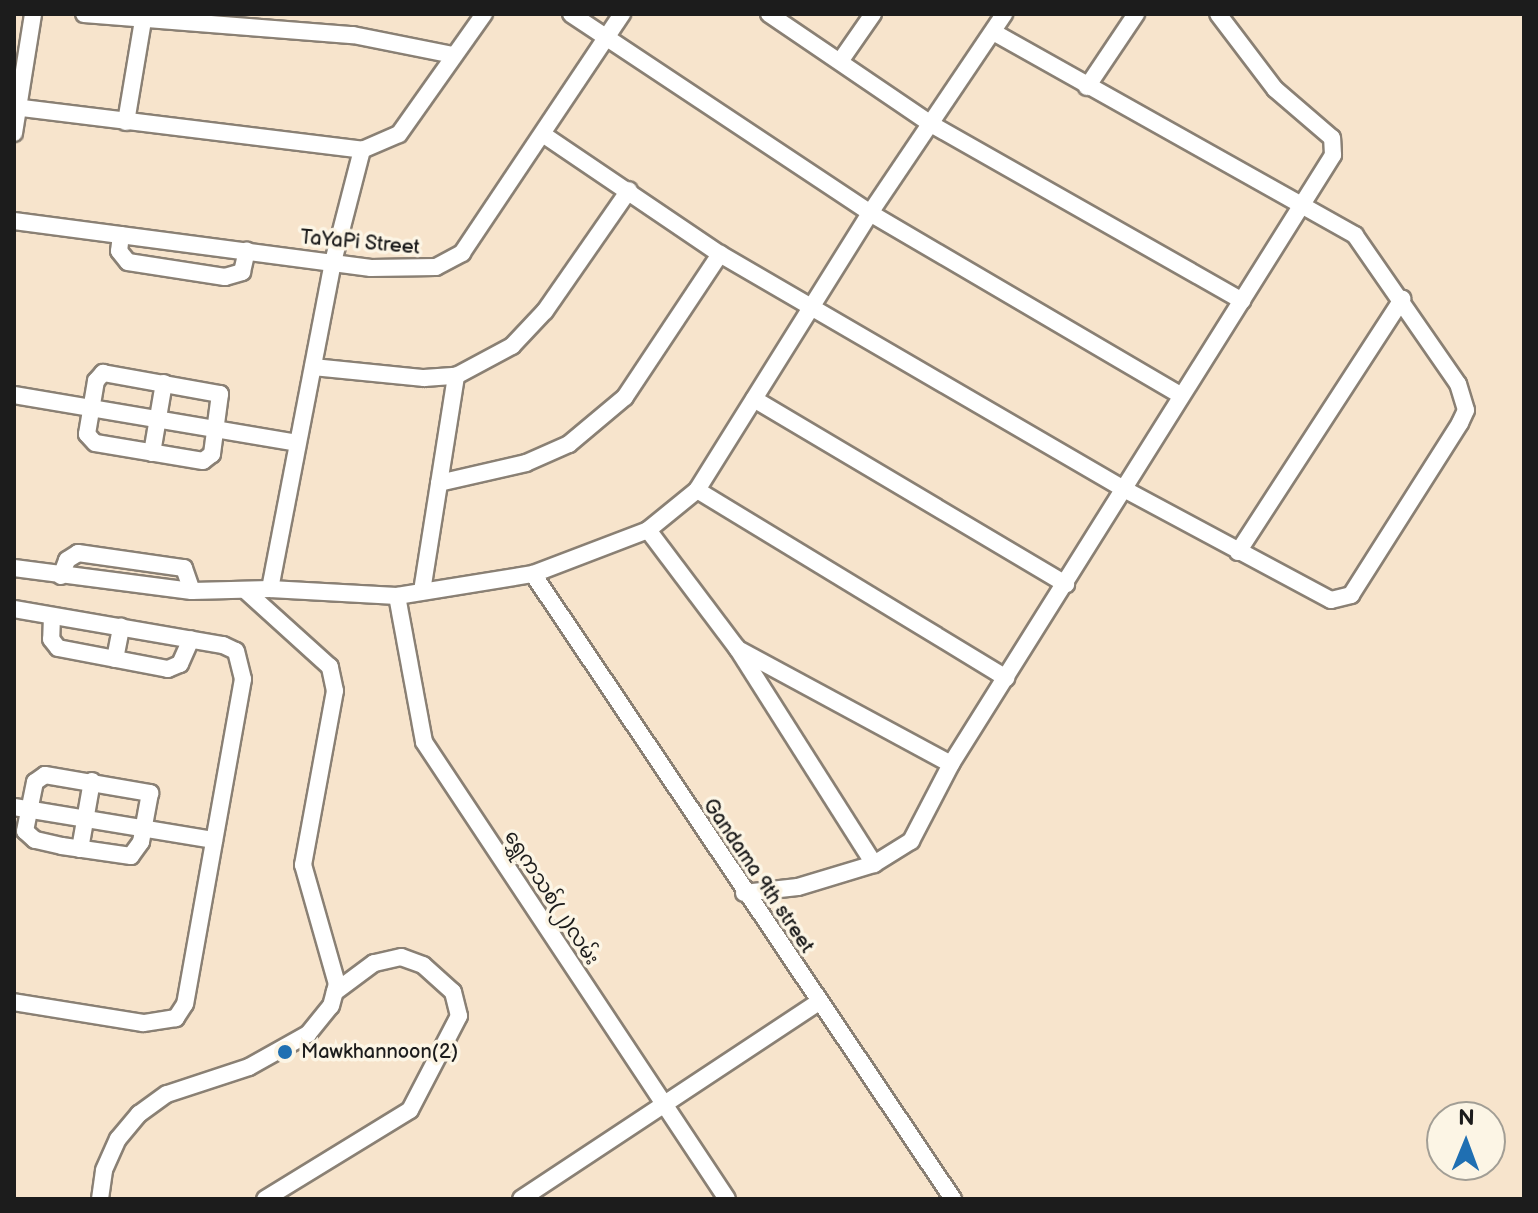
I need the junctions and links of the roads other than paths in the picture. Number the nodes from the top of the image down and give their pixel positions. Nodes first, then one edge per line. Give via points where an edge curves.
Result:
1 (33, 14) edge
2 (84, 14) edge
3 (484, 14) edge
4 (571, 14) edge
5 (622, 14) edge
6 (769, 14) edge
7 (873, 14) edge
8 (1004, 14) edge
9 (1136, 14) edge
10 (1218, 14) edge
11 (143, 18) edge
12 (993, 32) junction
13 (607, 40) junction
14 (453, 55) junction
15 (841, 60) junction
16 (1087, 87) junction
17 (16, 107) edge
18 (126, 122) junction
19 (931, 124) junction
20 (14, 133) edge
21 (544, 135) junction
22 (362, 150) junction
23 (629, 190) junction
24 (1301, 206) junction
25 (870, 213) junction
26 (14, 221) edge
27 (121, 235) junction
28 (183, 243) junction
29 (247, 251) junction
30 (720, 254) junction
31 (333, 262) junction
32 (180, 270) junction
33 (1402, 299) junction
34 (1242, 301) junction
35 (809, 307) junction
36 (313, 367) junction
37 (456, 376) junction
38 (164, 383) junction
39 (14, 395) edge
40 (1180, 395) junction
41 (754, 399) junction
42 (91, 408) junction
43 (158, 420) junction
44 (218, 430) junction
45 (297, 443) junction
46 (152, 453) junction
47 (439, 483) junction
48 (1122, 488) junction
49 (697, 490) junction
50 (648, 530) junction
51 (1238, 552) junction
52 (132, 561) junction
53 (14, 568) edge
54 (533, 574) junction
55 (61, 576) junction
56 (1066, 584) junction
57 (130, 586) junction
58 (270, 589) junction
59 (192, 591) junction
60 (422, 591) junction
61 (247, 592) junction
62 (397, 596) junction
63 (14, 609) edge
64 (52, 616) junction
65 (121, 627) junction
66 (191, 639) junction
67 (737, 648) junction
68 (115, 659) junction
69 (1006, 678) junction
70 (951, 764) junction
71 (92, 781) junction
72 (21, 808) edge
73 (84, 818) junction
74 (143, 828) junction
75 (214, 840) junction
76 (80, 849) junction
77 (874, 864) junction
78 (744, 893) junction
79 (335, 992) junction
80 (14, 1002) edge
81 (819, 1002) junction
82 (663, 1105) junction
83 (100, 1199) edge
84 (265, 1199) edge
85 (521, 1199) edge
86 (727, 1199) edge
87 (953, 1199) edge

1 - 17 street
2 - 11 street
3 - 14 street
4 - 13 street
5 - 13 street, TaYaPi Street
6 - 15 street
7 - 15 street
8 - 12 street
9 - 16 street
10 - 24 street via 1275,89 1332,138 1333,155
11 - 14 street via 353,35
11 - 18 street
12 - 16 street
12 - 19 street
13 - 21 street, TaYaPi Street
13 - 25 street
14 - 22 street via 399,134
15 - 19 street
16 - 24 street
17 - 18 street
17 - 20 street
18 - 22 street
19 - 25 street
19 - 34 street
21 - 23 street
21 - 31 street, TaYaPi Street via 462,253 417,271
22 - 31 street
23 - 30 street
23 - 37 street via 545,311 512,346
24 - 33 street via 1355,235
24 - 34 street
25 - 35 street
25 - 40 street
26 - 27 street, TaYaPi Street
27 - 28 street, TaYaPi Street
27 - 32 street via 119,251 128,262
28 - 29 street, TaYaPi Street
28 - 32 street
29 - 31 street, TaYaPi Street
29 - 32 street via 235,276
30 - 35 street
30 - 47 street via 625,397 569,444 526,463
31 - 36 street
33 - 51 street
33 - 51 street via 1458,384 1466,410 1351,595 1331,600
34 - 40 street
35 - 41 street
35 - 48 street
36 - 37 street
36 - 45 street
37 - 47 street
38 - 42 street via 103,373
38 - 43 street
38 - 44 street via 220,394
39 - 42 street
40 - 48 street
41 - 49 street
41 - 56 street
42 - 43 street
42 - 46 street via 89,439
43 - 44 street
43 - 46 street
44 - 45 street
44 - 46 street via 212,454 203,461
45 - 58 street
47 - 60 street
48 - 51 street
48 - 56 street
49 - 50 street
49 - 69 street
50 - 54 street
50 - 67 street
52 - 55 street via 73,554
52 - 57 street
52 - 59 street via 184,568
53 - 55 street
54 - 60 street
54 - 78 street, Gandama 9th street
55 - 57 street
56 - 69 street
57 - 59 street
58 - 61 street
58 - 62 street
59 - 61 street
60 - 62 street
61 - 79 street via 330,667 335,691 303,865 328,944
62 - 82 street, ရွှေကသစ်(၂)လမ်း via 424,742
63 - 64 street
64 - 65 street
64 - 68 street via 54,645
65 - 66 street
65 - 68 street
66 - 68 street via 180,664 168,669
66 - 75 street via 236,651 242,667
67 - 70 street
67 - 77 street
69 - 70 street
70 - 77 street via 911,841
71 - 72 street via 45,775
71 - 73 street
71 - 74 street via 150,793
72 - 73 street
72 - 76 street via 25,831 35,840
73 - 74 street
73 - 76 street
74 - 75 street
74 - 76 street via 131,856
75 - 80 street via 185,1004 176,1018 143,1023
77 - 78 street via 798,887
78 - 81 street, Gandama 9th street
79 - 83 street via 331,1006 308,1034 282,1051 167,1094 139,1114 118,1139 104,1170
79 - 84 street via 374,963 401,957 423,965 453,992 459,1016 410,1110
81 - 82 street
81 - 87 street, Gandama 9th street
82 - 85 street
82 - 86 street, ရွှေကသစ်(၂)လမ်း

